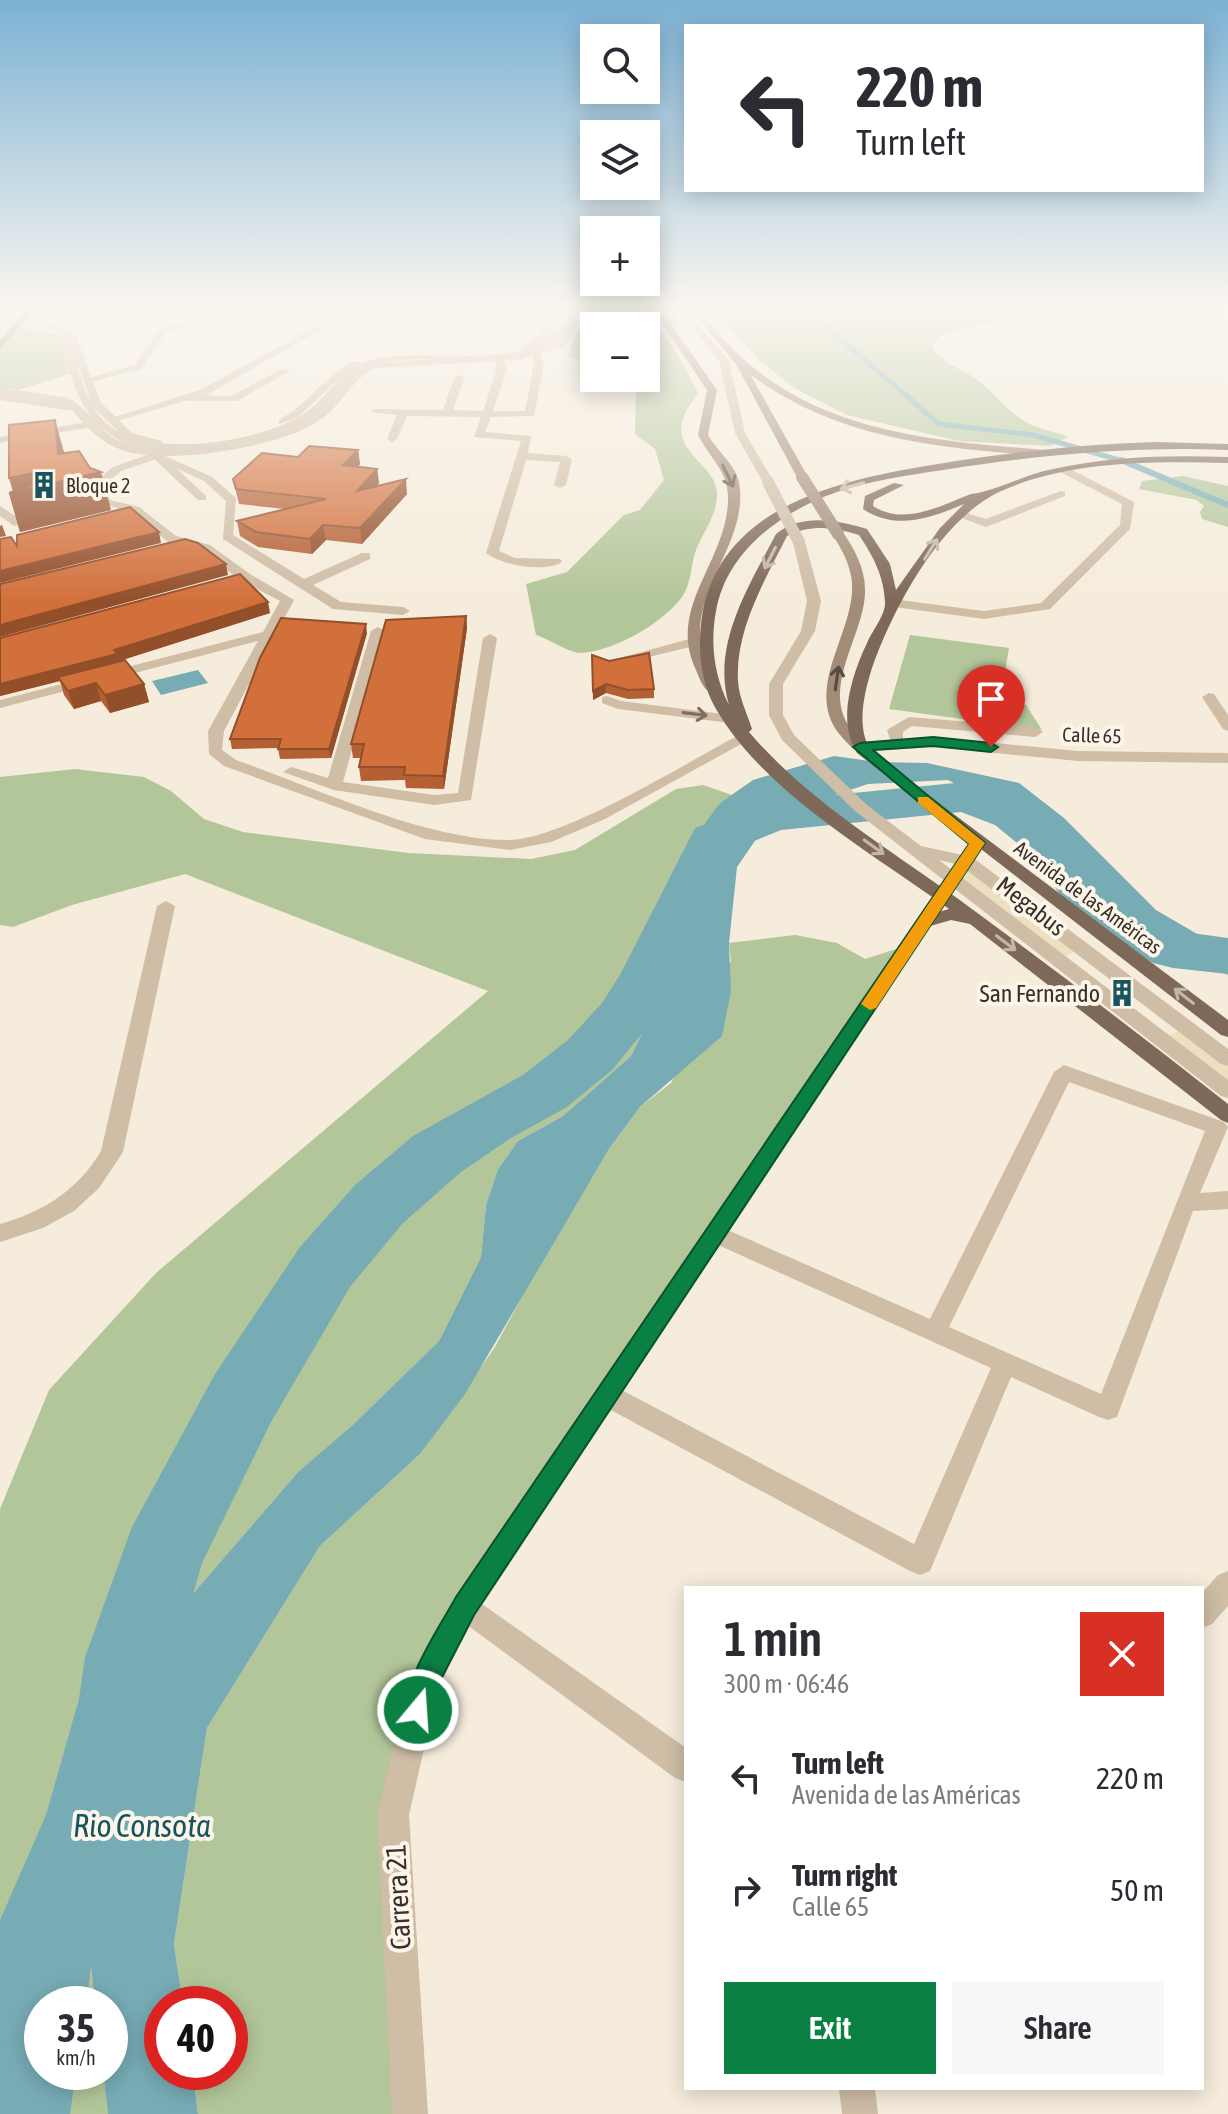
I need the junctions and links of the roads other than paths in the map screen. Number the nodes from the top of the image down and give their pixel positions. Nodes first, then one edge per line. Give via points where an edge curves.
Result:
1 (64, 406) edge
2 (88, 406) edge
3 (97, 406) edge
4 (162, 406) edge
5 (307, 406) edge
6 (319, 406) edge
7 (330, 406) edge
8 (450, 406) edge
9 (490, 406) edge
10 (531, 406) edge
11 (709, 406) edge
12 (735, 406) edge
13 (763, 406) edge
14 (801, 406) edge
15 (375, 412) dead end
16 (403, 413) junction
17 (447, 413) junction
18 (487, 414) junction
19 (110, 420) junction
20 (87, 425) junction
21 (478, 435) junction
22 (392, 439) dead end
23 (0, 440) edge
24 (1228, 447) edge
25 (474, 450) dead end
26 (1046, 453) junction
27 (156, 455) junction
28 (523, 456) junction
29 (1227, 461) edge
30 (1064, 470) junction
31 (560, 485) dead end
32 (990, 491) junction
33 (1061, 494) dead end
34 (202, 498) dead end
35 (0, 510) edge
36 (135, 510) junction
37 (960, 515) junction
38 (57, 516) edge
39 (105, 518) edge
40 (45, 533) edge
41 (30, 536) edge
42 (187, 543) junction
43 (158, 550) edge
44 (366, 556) dead end
45 (556, 562) dead end
46 (302, 585) junction
47 (892, 603) junction
48 (403, 611) dead end
49 (378, 631) dead end
50 (266, 635) junction
51 (490, 638) dead end
52 (693, 642) junction
53 (652, 652) junction
54 (637, 662) edge
55 (608, 663) edge
56 (713, 690) junction
57 (1209, 697) dead end
58 (642, 699) edge
59 (607, 700) dead end
60 (0, 704) edge
61 (656, 710) junction
62 (730, 719) junction
63 (1228, 726) edge
64 (1035, 732) dead end
65 (746, 737) junction
66 (898, 745) junction
67 (860, 747) junction
68 (214, 751) junction
69 (1228, 758) edge
70 (334, 785) junction
71 (977, 843) junction
72 (914, 849) junction
73 (966, 861) junction
74 (914, 876) junction
75 (954, 879) junction
76 (943, 897) junction
77 (166, 906) dead end
78 (927, 921) junction
79 (978, 922) junction
80 (1228, 1030) edge
81 (1228, 1059) edge
82 (1228, 1091) edge
83 (1228, 1115) edge
84 (1228, 1200) edge
85 (1185, 1203) junction
86 (0, 1233) edge
87 (715, 1234) junction
88 (935, 1332) junction
89 (1005, 1363) junction
90 (605, 1394) junction
91 (1228, 1585) edge
92 (465, 1606) junction
93 (1204, 1612) edge
94 (684, 1766) edge
95 (857, 2090) edge
96 (410, 2114) edge
97 (860, 2114) edge

1 - 20 street via 76,408
2 - 6 street via 119,438 151,448 196,447 298,422
3 - 19 street
4 - 19 street
5 - 19 street via 298,415 256,431 205,441 161,443 128,435
7 - 27 street via 310,422 264,438
8 - 17 street
9 - 18 street
10 - 18 street via 530,414
11 -> 52 main road via 703,435 732,476 734,490 725,537 695,608
12 - 72 street, bridge via 740,433 799,542 814,601 808,631 776,684 774,700 782,729 861,808
67 -> 13 main road, bridge via 835,710 837,675 859,588 850,554
14 - 26 main road via 914,440
15 - 16 street
16 - 17 street
16 - 22 street
17 - 18 street
18 - 21 street
20 - 23 street
20 - 27 street via 123,449
21 - 25 street
21 - 28 street via 524,436 529,440
24 - 26 main road via 1144,445
26 - 32 main road via 905,483 867,502 882,516 910,518
26 -> 56 main road via 860,484 791,508 762,527 721,572 711,599 706,648
27 - 34 street
27 - 36 street via 128,464 97,486 101,504
27 - 46 street via 208,479 232,500 227,536
28 - 31 street via 566,459
28 - 45 street via 492,553 513,562
29 - 30 main road via 1168,459
30 - 32 main road
30 - 47 street via 1128,502 1126,526 1045,606 984,615
32 - 37 main road
33 - 37 street via 986,523
35 - 38 street via 18,523
36 - 39 street
36 - 42 street via 172,539
47 -> 37 main road via 941,533
40 - 41 street
42 - 43 street
42 - 50 street via 206,548 237,580 287,600
44 - 46 street
46 - 48 street via 338,606
47 -> 65 main road via 884,564 863,532 814,523 782,534 749,601 738,638 731,680
47 - 67 main road via 857,687 854,717
49 - 70 street
50 - 60 street
50 - 68 street via 216,731
51 - 70 street via 465,797 434,800
52 - 53 street
52 - 56 main road
53 - 54 street
53 - 55 street
56 - 62 main road
57 - 63 street
58 - 61 street
59 - 61 street
61 -> 62 street
62 - 65 main road
64 - 66 street via 909,721 895,730
65 - 68 street via 599,816 545,838 510,845 431,835 230,763
65 -> 74 main road via 833,818
66 - 67 street, Calle 65
66 - 69 street, Calle 65 via 933,742 1078,756
67 - 71 main road, Avenida de las Américas
68 - 70 street
71 - 73 street, Carrera 21
80 -> 71 main road, Avenida de las Américas
72 - 73 street, Megabus
72 - 75 street, Megabus
73 - 75 street, Carrera 21
73 - 81 street, Megabus
74 - 76 main road
74 - 78 main road via 927,898
75 - 76 street, Carrera 21
75 - 82 street, Megabus
76 - 78 street, Carrera 21
76 - 79 main road
77 - 86 street via 112,1152 101,1173 60,1210
78 - 79 main road via 951,914
78 - 87 street, Carrera 21
79 -> 83 main road
84 - 85 street
85 - 88 street via 1217,1127 1064,1072
85 - 89 street via 1108,1409
87 - 88 street
87 - 90 street, Carrera 21
88 - 89 street
89 - 90 street via 920,1562
90 - 92 street, Carrera 21
91 - 93 street
92 - 94 street
92 - 96 street, Carrera 21 via 424,1683 393,1815
95 - 97 street

